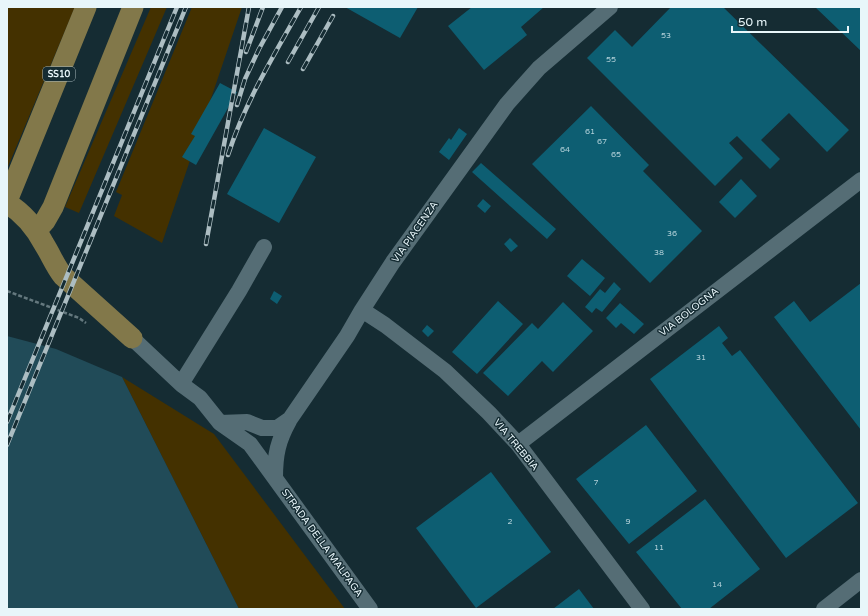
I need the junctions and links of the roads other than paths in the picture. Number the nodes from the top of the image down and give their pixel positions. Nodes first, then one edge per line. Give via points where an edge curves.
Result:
1 (86, 7) edge
2 (133, 7) edge
3 (610, 7) edge
4 (861, 180) edge
5 (7, 202) edge
6 (36, 231) junction
7 (264, 247) dead end
8 (362, 310) junction
9 (132, 338) joint
10 (181, 384) junction
11 (290, 419) junction
12 (220, 423) junction
13 (518, 444) junction
14 (275, 478) junction
15 (861, 580) edge
16 (370, 609) edge
17 (642, 609) edge
18 (824, 609) edge

1 - 5 main road, SS10
2 - 6 main road via 53,207
3 - 8 street, VIA PIACENZA via 539,68 507,104 393,262
4 - 13 street, VIA BOLOGNA
5 - 6 main road via 26,217
6 - 9 main road via 63,276
7 - 10 street
8 - 11 street, VIA PIACENZA
8 - 13 street, VIA TREBBIA via 445,371
9 - 10 street, STRADA DELLA MALPAGA
10 - 12 street, STRADA DELLA MALPAGA via 200,398
11 - 12 street, VIA PIACENZA via 277,428 262,428 248,422
11 - 14 street via 276,451
12 - 14 street, STRADA DELLA MALPAGA via 250,444
13 - 17 street, VIA TREBBIA
14 - 16 street, STRADA DELLA MALPAGA
15 - 18 street

